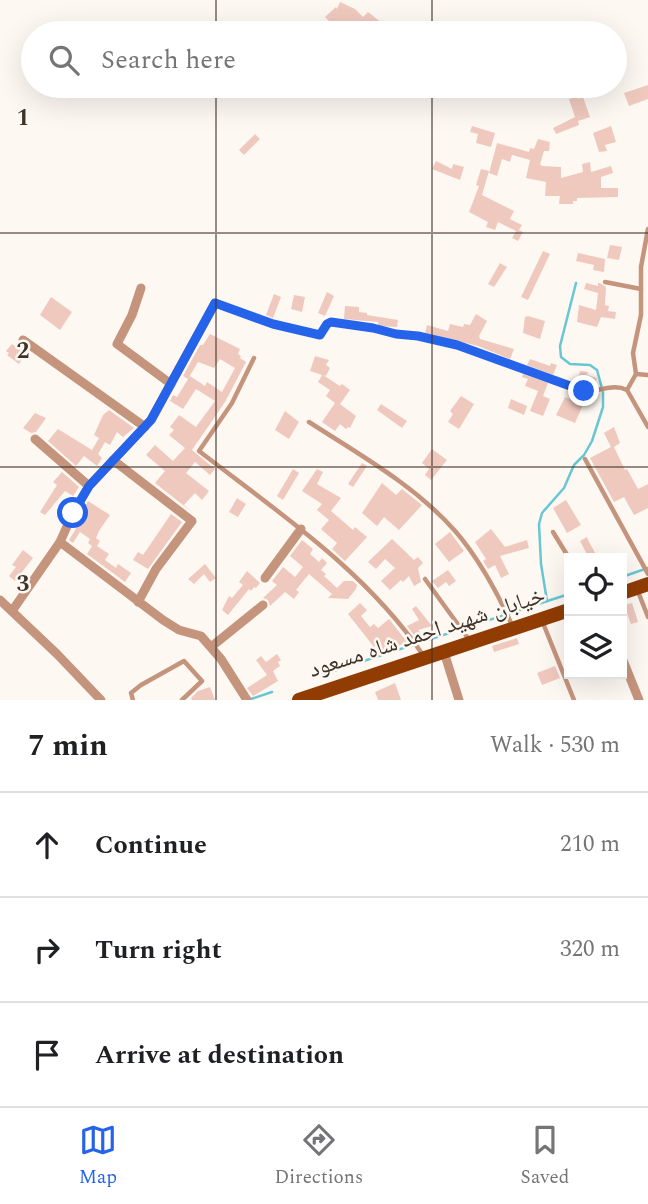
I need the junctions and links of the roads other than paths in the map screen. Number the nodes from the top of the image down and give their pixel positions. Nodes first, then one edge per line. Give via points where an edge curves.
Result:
1 (648, 229) edge
2 (605, 282) dead end
3 (141, 288) dead end
4 (641, 289) junction
5 (215, 303) joint
6 (23, 340) dead end
7 (254, 358) dead end
8 (636, 374) junction
9 (648, 375) edge
10 (171, 384) junction
11 (627, 390) junction
12 (309, 422) dead end
13 (145, 427) junction
14 (648, 427) edge
15 (35, 439) dead end
16 (585, 459) dead end
17 (113, 460) junction
18 (89, 486) junction
19 (301, 529) junction
20 (553, 532) dead end
21 (60, 542) junction
22 (566, 553) edge
23 (648, 575) edge
24 (265, 578) dead end
25 (425, 579) dead end
26 (642, 586) edge
27 (0, 600) edge
28 (138, 602) junction
29 (263, 605) dead end
30 (12, 611) junction
31 (564, 612) edge
32 (648, 617) edge
33 (542, 619) junction
34 (514, 629) junction
35 (472, 644) junction
36 (211, 646) junction
37 (444, 652) junction
38 (426, 659) junction
39 (627, 670) edge
40 (328, 695) edge
41 (185, 699) edge
42 (101, 700) edge
43 (133, 700) edge
44 (247, 700) edge
45 (299, 700) edge
46 (459, 700) edge
47 (573, 700) edge
48 (639, 700) edge

1 - 4 lane
2 - 4 lane
3 - 10 street via 117,344
4 - 8 lane via 633,353
5 - 10 street
5 - 11 lane via 320,335 331,322 457,345 584,391 615,386
6 - 13 street
7 - 19 lane via 232,403 199,451
8 - 9 lane
8 - 11 lane
10 - 13 street
11 - 14 lane
12 - 34 lane via 393,478 457,533 480,564
13 - 17 street
15 - 18 street
16 - 23 lane
17 - 18 street
17 - 28 street via 192,521
18 - 21 street
19 - 24 street
19 - 38 lane via 354,576 409,634
20 - 22 lane
21 - 28 street
21 - 30 street
25 - 35 lane
26 - 32 lane
27 - 30 street
28 - 36 street
29 - 36 street
30 - 42 street
31 - 33 main road, خیابان شهید احمد شاه مسعود
33 - 34 main road, خیابان شهید احمد شاه مسعود
33 - 47 lane
34 - 35 main road, خیابان شهید احمد شاه مسعود
35 - 37 main road, خیابان شهید احمد شاه مسعود
36 - 44 street
37 - 38 main road, خیابان شهید احمد شاه مسعود
37 - 46 street
38 - 40 main road, خیابان شهید احمد شاه مسعود
39 - 48 street
40 - 45 main road, خیابان شهید احمد شاه مسعود
41 - 43 lane via 202,681 184,661 141,685 131,693

